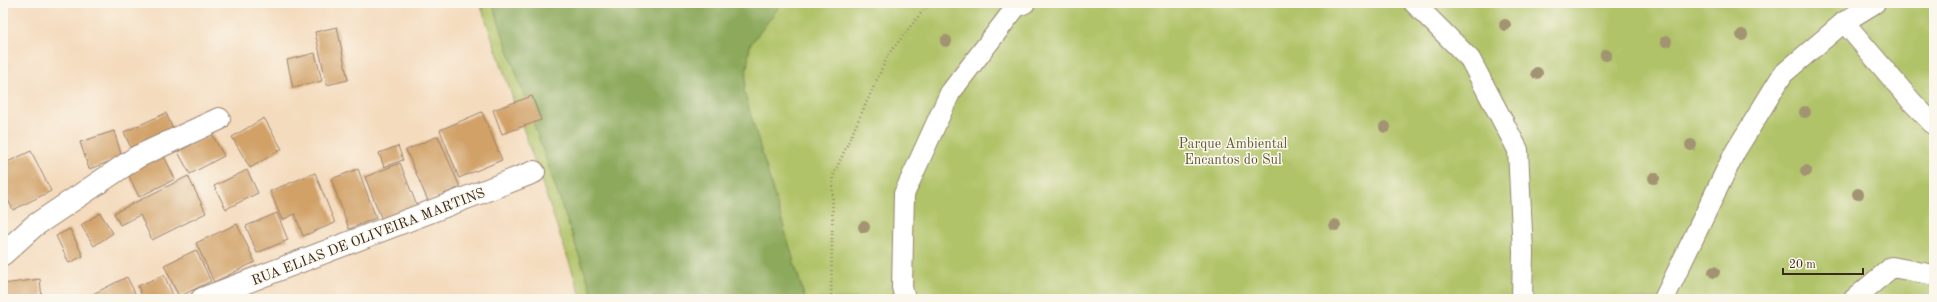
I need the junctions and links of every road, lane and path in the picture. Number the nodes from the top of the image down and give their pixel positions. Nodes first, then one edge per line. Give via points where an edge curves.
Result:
1 (929, 3) edge
2 (1024, 3) edge
3 (1414, 3) edge
4 (1874, 3) edge
5 (1844, 22) junction
6 (218, 119) dead end
7 (1934, 125) edge
8 (534, 172) dead end
9 (3, 254) edge
10 (1934, 275) edge
11 (202, 299) edge
12 (831, 299) edge
13 (905, 299) edge
14 (1522, 299) edge
15 (1664, 299) edge
16 (1854, 299) edge

1 - 12 path via 888,55 833,176
2 - 13 street via 1016,8 950,93 904,194 902,287
3 - 14 street via 1470,59 1518,150 1523,252
4 - 5 street
5 - 7 street
5 - 15 street via 1783,74 1735,152
6 - 9 street via 137,157 34,226
8 - 11 street, RUA ELIAS DE OLIVEIRA MARTINS
10 - 16 street via 1892,267

